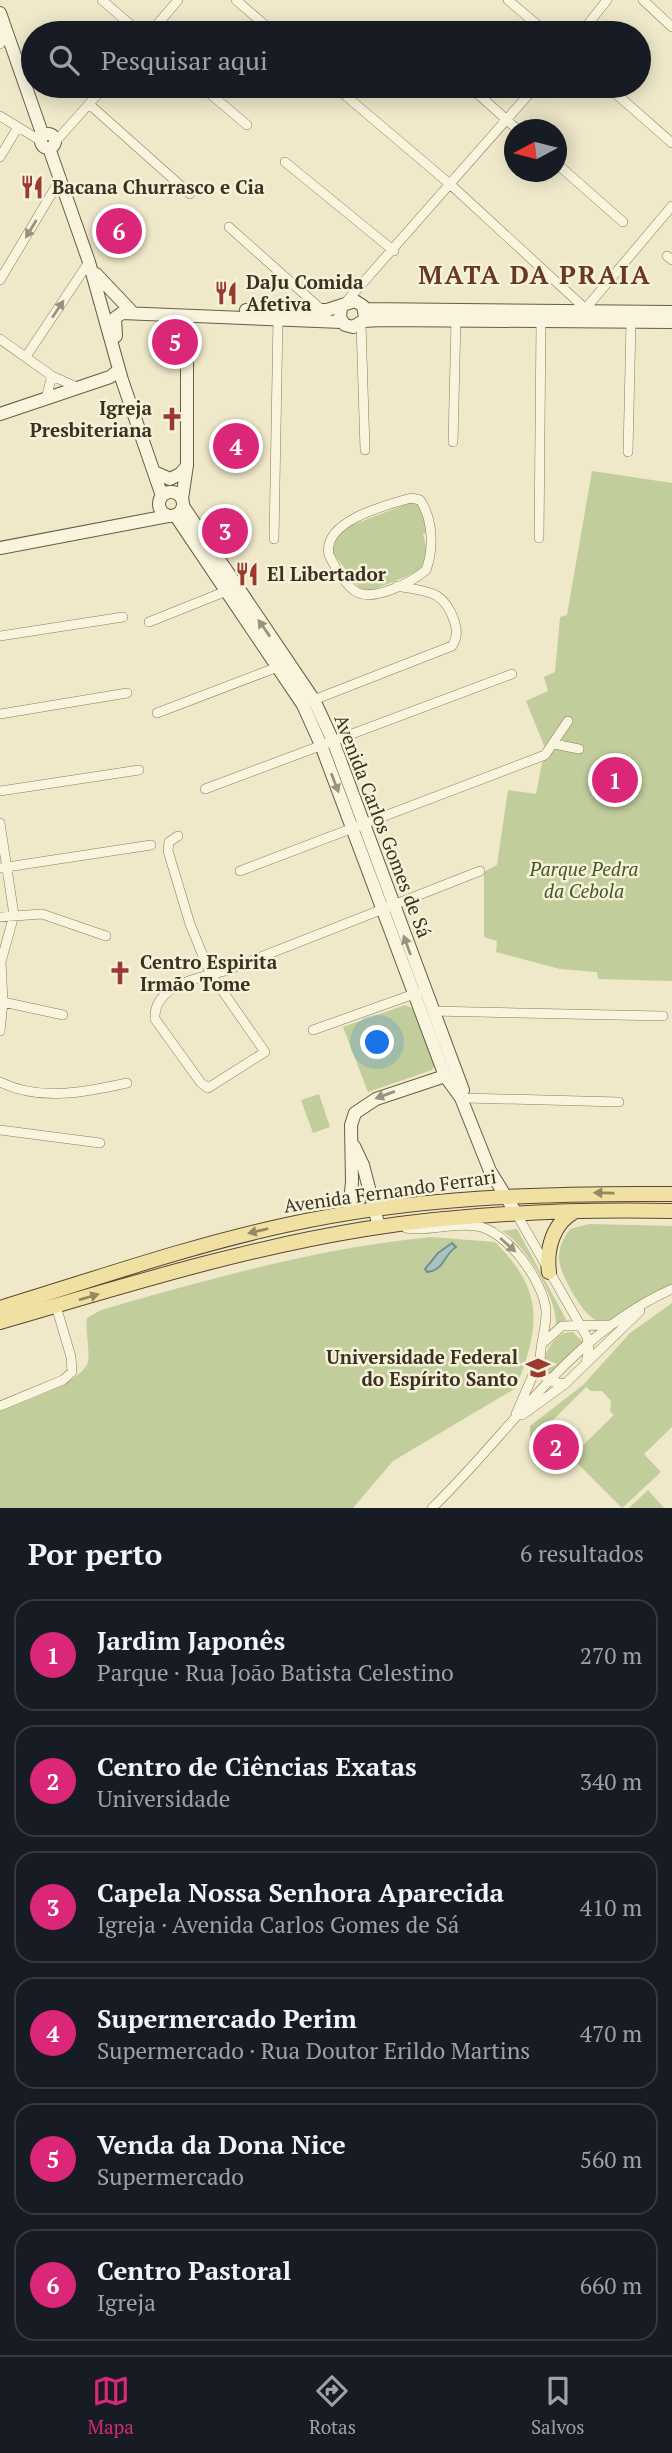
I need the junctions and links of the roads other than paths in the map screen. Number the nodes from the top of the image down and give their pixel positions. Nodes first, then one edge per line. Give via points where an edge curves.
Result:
1 (102, 0) edge
2 (178, 0) edge
3 (236, 0) edge
4 (508, 0) edge
5 (607, 0) edge
6 (643, 0) edge
7 (127, 21) edge
8 (160, 21) edge
9 (260, 21) edge
10 (533, 21) edge
11 (590, 21) edge
12 (670, 22) edge
13 (2, 27) edge
14 (21, 74) edge
15 (31, 98) edge
16 (94, 98) edge
17 (215, 98) edge
18 (348, 98) edge
19 (482, 98) edge
20 (525, 98) edge
21 (621, 98) edge
22 (89, 104) junction
23 (0, 116) edge
24 (506, 119) joint
25 (504, 121) edge
26 (247, 125) dead end
27 (18, 127) junction
28 (51, 139) junction
29 (672, 143) edge
30 (0, 157) edge
31 (285, 162) dead end
32 (60, 173) junction
33 (567, 173) edge
34 (451, 185) junction
35 (190, 194) dead end
36 (672, 205) edge
37 (624, 222) dead end
38 (229, 227) dead end
39 (394, 251) junction
40 (89, 262) junction
41 (0, 280) edge
42 (362, 285) junction
43 (344, 304) junction
44 (321, 310) junction
45 (588, 311) junction
46 (132, 312) junction
47 (672, 312) edge
48 (170, 315) junction
49 (187, 316) junction
50 (461, 316) junction
51 (651, 317) junction
52 (358, 318) junction
53 (631, 318) junction
54 (278, 319) junction
55 (541, 321) junction
56 (672, 322) edge
57 (0, 339) edge
58 (27, 355) junction
59 (52, 376) junction
60 (117, 376) junction
61 (77, 387) junction
62 (46, 398) junction
63 (0, 414) edge
64 (453, 442) dead end
65 (365, 450) dead end
66 (628, 452) dead end
67 (187, 465) junction
68 (154, 472) junction
69 (172, 507) junction
70 (274, 538) dead end
71 (539, 538) dead end
72 (0, 548) edge
73 (396, 586) junction
74 (230, 589) junction
75 (123, 617) dead end
76 (149, 622) dead end
77 (0, 636) edge
78 (282, 665) junction
79 (512, 674) dead end
80 (127, 693) dead end
81 (308, 702) junction
82 (157, 713) dead end
83 (0, 714) edge
84 (568, 721) dead end
85 (327, 743) junction
86 (554, 744) junction
87 (579, 749) dead end
88 (139, 770) dead end
89 (205, 789) dead end
90 (0, 791) edge
91 (0, 823) edge
92 (358, 826) junction
93 (178, 836) dead end
94 (151, 845) dead end
95 (4, 868) edge
96 (240, 871) dead end
97 (480, 871) dead end
98 (386, 908) junction
99 (14, 915) junction
100 (0, 917) edge
101 (106, 936) dead end
102 (1, 961) edge
103 (210, 973) junction
104 (418, 992) junction
105 (3, 1002) junction
106 (432, 1012) junction
107 (63, 1015) dead end
108 (663, 1016) dead end
109 (313, 1030) dead end
110 (0, 1031) edge
111 (444, 1076) junction
112 (0, 1083) edge
113 (127, 1083) dead end
114 (466, 1098) junction
115 (619, 1102) dead end
116 (0, 1130) edge
117 (351, 1140) junction
118 (100, 1143) dead end
119 (481, 1147) junction
120 (672, 1194) edge
121 (504, 1195) junction
122 (582, 1209) junction
123 (375, 1210) junction
124 (672, 1211) edge
125 (349, 1213) junction
126 (516, 1213) junction
127 (397, 1226) junction
128 (379, 1227) junction
129 (549, 1272) junction
130 (672, 1289) edge
131 (660, 1294) junction
132 (56, 1306) junction
133 (0, 1308) edge
134 (0, 1322) edge
135 (611, 1324) junction
136 (579, 1326) junction
137 (589, 1342) junction
138 (541, 1348) junction
139 (540, 1359) junction
140 (586, 1364) junction
141 (548, 1380) junction
142 (565, 1384) junction
143 (0, 1406) edge
144 (514, 1419) junction
145 (432, 1508) edge

1 - 7 street
2 - 8 street
3 - 9 street
4 - 10 street
5 - 11 street
6 - 12 street
13 - 14 street
15 - 28 street
16 - 22 street
17 - 26 street
18 - 34 street
19 - 24 street
20 - 24 street
21 - 29 street
22 - 28 street
22 - 35 street
23 - 27 street
25 - 34 street
27 - 28 street
27 - 30 street
28 - 32 street
31 - 39 street
32 - 40 street
32 -> 41 street
33 - 37 street
34 - 39 street
34 - 45 street
36 - 45 street
38 - 44 street
39 - 42 street
40 - 46 street via 103,284
58 -> 40 street
40 - 60 street
42 - 43 street
42 - 52 street
43 - 44 street
43 - 52 street via 355,301
43 - 52 street via 339,314
44 - 48 street via 193,309
45 - 50 street
45 - 53 street
46 - 48 street
46 - 60 street via 115,318
47 - 51 street
48 - 49 street
49 - 54 street
49 - 67 street
50 - 52 street
50 - 55 street
50 - 64 street
51 - 53 street
51 - 56 street
52 - 54 street
52 - 65 street via 364,351
53 - 55 street
53 - 66 street
54 - 70 street
55 - 71 street
57 - 58 street
58 - 59 street
59 - 61 street
59 - 62 street
60 - 61 street
60 - 68 street, Avenida Carlos Gomes de Sá
61 - 62 street
62 - 63 street
67 - 68 street via 170,479
67 - 69 street
68 - 69 street, Avenida Carlos Gomes de Sá
69 - 72 street via 146,522
69 - 74 street, Avenida Carlos Gomes de Sá
73 - 73 street via 369,594 355,590 328,550 346,522 416,498 424,506 429,524 429,561 420,575
73 - 81 street via 445,601 456,628 452,646
74 - 76 street
74 - 78 street, Avenida Carlos Gomes de Sá
75 - 77 street
78 - 81 street, Avenida Carlos Gomes de Sá
78 - 82 street
79 - 85 street
80 - 83 street
81 - 85 street, Avenida Carlos Gomes de Sá
84 - 86 street
85 - 89 street
85 - 92 street, Avenida Carlos Gomes de Sá
86 - 87 street
86 - 92 street via 545,755
88 - 90 street
91 - 95 street
92 - 96 street
92 - 98 street, Avenida Carlos Gomes de Sá
93 - 103 street via 169,842 170,859
94 - 95 street
95 - 99 street
97 - 98 street
98 - 103 street
98 - 104 street, Avenida Carlos Gomes de Sá
99 - 100 street
99 - 101 street via 42,914
99 - 102 street
102 - 105 street
103 - 103 street via 265,1052 208,1088 158,1026 154,1011 184,982
104 - 106 street, Avenida Carlos Gomes de Sá
104 - 109 street
104 - 111 street, Avenida Carlos Gomes de Sá
105 - 107 street
105 - 110 street
106 - 108 street
106 - 114 street, Avenida Carlos Gomes de Sá
111 -> 117 street via 362,1106 355,1113
111 - 119 street, Avenida Carlos Gomes de Sá via 461,1098
112 - 113 street via 47,1093 84,1092
114 - 115 street
114 - 119 street, Avenida Carlos Gomes de Sá
116 - 118 street
117 - 123 street
117 - 125 street
119 - 121 street, Avenida Carlos Gomes de Sá
120 -> 121 main road, Avenida Fernando Ferrari
121 - 123 main road, Avenida Fernando Ferrari
121 - 126 street, Avenida Carlos Gomes de Sá
122 - 124 main road, Avenida Fernando Ferrari
122 - 126 main road, Avenida Fernando Ferrari
122 - 129 main road via 564,1218 552,1238
123 - 125 main road, Avenida Fernando Ferrari
123 - 128 street
125 -> 133 main road, Avenida Fernando Ferrari via 198,1246
126 - 127 main road, Avenida Fernando Ferrari
126 - 129 street
127 - 128 main road, Avenida Fernando Ferrari
127 -> 138 street via 475,1225 506,1243 528,1267 543,1295
132 -> 128 main road, Avenida Fernando Ferrari via 238,1255
129 - 136 street
130 - 131 street
131 - 135 street
131 - 140 street
132 - 134 main road, Avenida Fernando Ferrari
132 - 143 street via 72,1372
135 - 136 street
135 - 137 street
136 - 137 street
136 - 138 street via 558,1328
137 - 140 street
137 - 141 street
138 - 139 street
139 - 141 street
139 - 144 street
140 - 142 street
141 - 142 street
141 - 144 street
142 - 144 street
144 - 145 street

